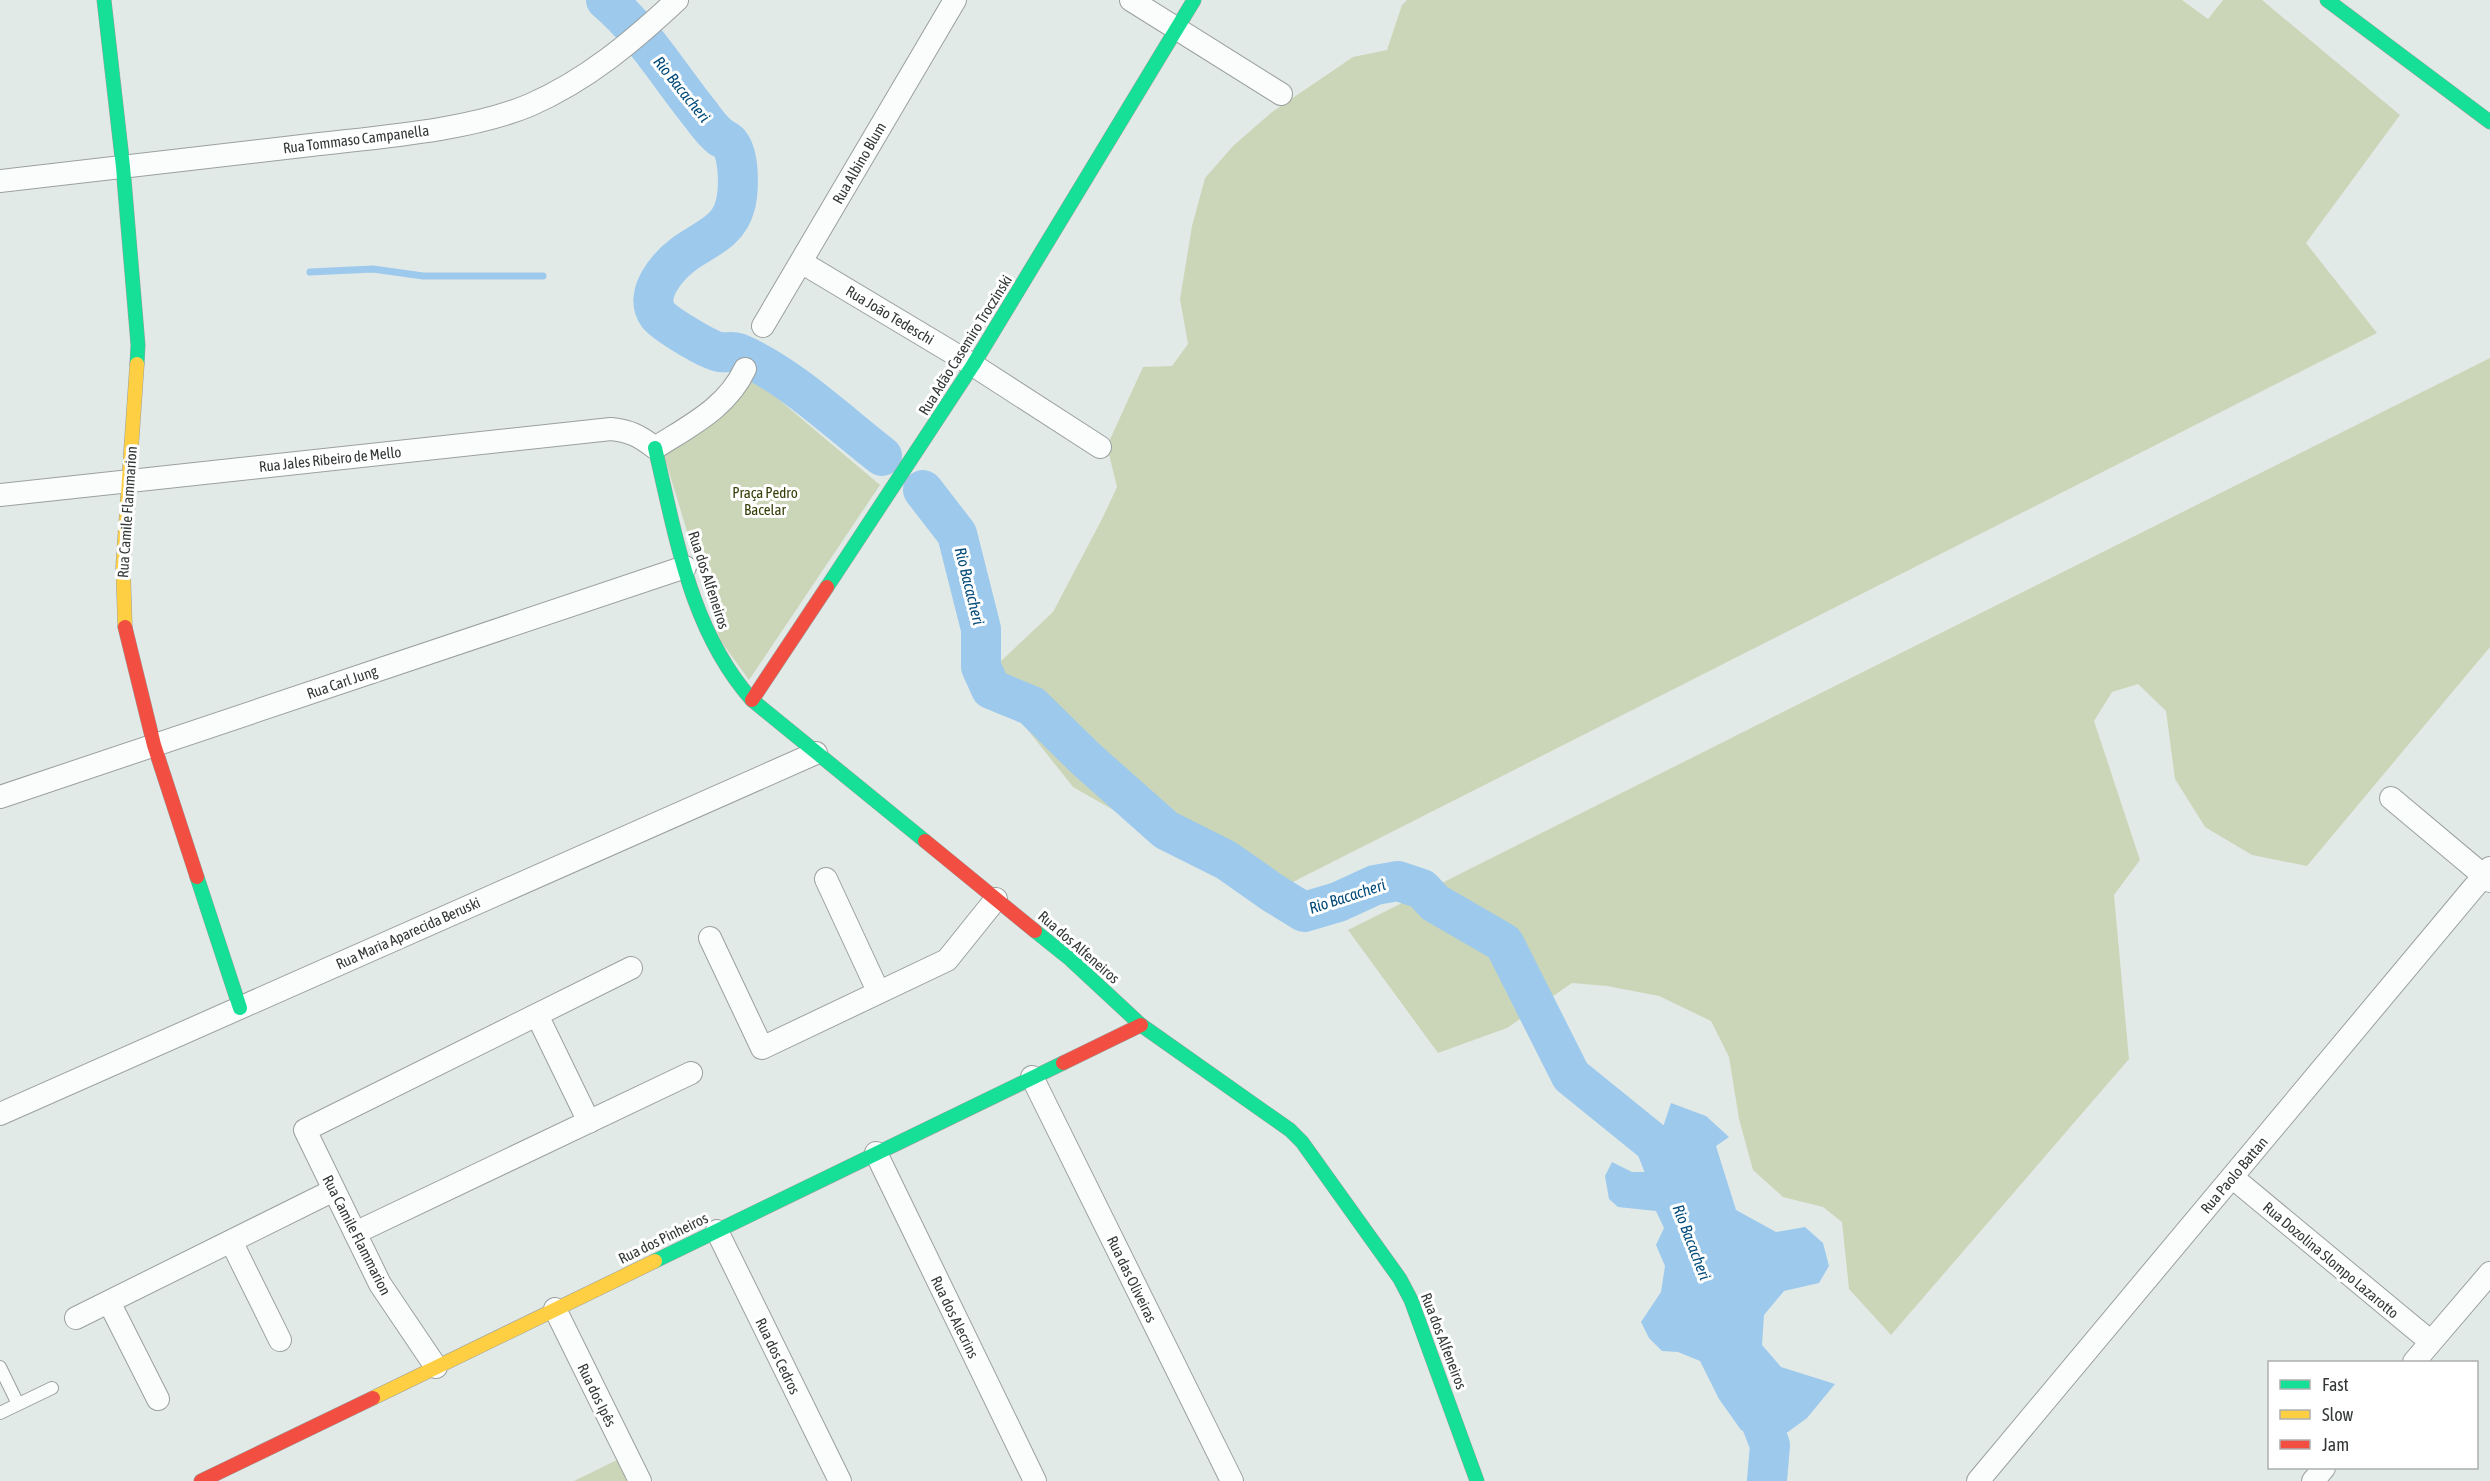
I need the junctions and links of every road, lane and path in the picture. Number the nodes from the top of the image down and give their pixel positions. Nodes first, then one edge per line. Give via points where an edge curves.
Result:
1 (104, 0) edge
2 (677, 0) edge
3 (955, 0) edge
4 (1131, 0) edge
5 (1194, 0) edge
6 (2327, 0) edge
7 (1177, 29) junction
8 (1281, 94) dead end
9 (2490, 122) edge
10 (123, 167) junction
11 (0, 181) edge
12 (801, 262) junction
13 (763, 326) dead end
14 (974, 365) junction
15 (745, 369) dead end
16 (1100, 447) dead end
17 (655, 448) junction
18 (129, 480) junction
19 (0, 495) edge
20 (685, 567) junction
21 (752, 700) junction
22 (154, 745) junction
23 (816, 753) junction
24 (0, 797) edge
25 (2391, 798) dead end
26 (2488, 875) edge
27 (826, 879) dead end
28 (996, 899) junction
29 (710, 938) dead end
30 (631, 968) dead end
31 (878, 992) junction
32 (240, 1008) junction
33 (537, 1014) junction
34 (1141, 1025) junction
35 (691, 1073) dead end
36 (1032, 1077) junction
37 (0, 1114) edge
38 (589, 1122) junction
39 (876, 1153) junction
40 (2232, 1177) junction
41 (334, 1190) junction
42 (717, 1231) junction
43 (355, 1233) junction
44 (231, 1241) junction
45 (2490, 1273) edge
46 (109, 1302) junction
47 (555, 1309) junction
48 (76, 1318) dead end
49 (280, 1340) dead end
50 (2431, 1342) junction
51 (2415, 1361) edge
52 (0, 1366) edge
53 (436, 1367) junction
54 (52, 1388) dead end
55 (158, 1399) dead end
56 (18, 1404) junction
57 (0, 1413) edge
58 (2322, 1469) edge
59 (201, 1481) edge
60 (640, 1481) edge
61 (840, 1481) edge
62 (1035, 1481) edge
63 (1232, 1481) edge
64 (1477, 1481) edge
65 (1977, 1481) edge
66 (2313, 1481) edge

1 - 10 street, Rua Camile Flammarion
2 - 10 street, Rua Tommaso Campanella via 628,45 564,89 528,106 419,131
3 - 12 street, Rua Albino Blum
4 - 7 street
5 - 7 street, Rua Adão Casemiro Troczinski
6 - 9 street
7 - 8 street
7 - 14 street, Rua Adão Casemiro Troczinski
10 - 11 street, Rua Tommaso Campanella
10 - 18 street, Rua Camile Flammarion via 138,345
12 - 13 street, Rua Albino Blum
12 - 14 street, Rua João Tedeschi
14 - 16 street, Rua João Tedeschi
14 - 21 street, Rua Adão Casemiro Troczinski
15 - 17 street via 723,402
17 - 18 street, Rua Jales Ribeiro de Mello via 640,436 611,429
17 - 20 street, Rua dos Alfeneiros
18 - 19 street, Rua Jales Ribeiro de Mello
18 - 22 street, Rua Camile Flammarion via 123,566 126,636
20 - 21 street, Rua dos Alfeneiros via 713,645 731,676
20 - 22 street, Rua Carl Jung
21 - 23 street, Rua dos Alfeneiros
22 - 24 street, Rua Carl Jung
22 - 32 street, Rua Camile Flammarion
23 - 28 street, Rua dos Alfeneiros
23 - 32 street, Rua Maria Aparecida Beruski
25 - 26 street
26 - 40 street, Rua Paolo Battan
27 - 31 street
28 - 31 street via 947,960
28 - 34 street, Rua dos Alfeneiros via 1070,959
29 - 31 street via 762,1048
30 - 33 street
32 - 37 street, Rua Maria Aparecida Beruski
33 - 38 street
33 - 41 street, Rua Camile Flammarion via 305,1130
34 - 36 street, Rua dos Pinheiros
34 - 64 street, Rua dos Alfeneiros via 1276,1118 1302,1142 1412,1300
35 - 38 street
36 - 39 street, Rua dos Pinheiros
36 - 63 street, Rua das Oliveiras
38 - 43 street
39 - 42 street, Rua dos Pinheiros
39 - 62 street, Rua dos Alecrins
40 - 50 street, Rua Dozolina Slompo Lazarotto
40 - 65 street, Rua Paolo Battan
41 - 43 street, Rua Camile Flammarion
41 - 44 street
42 - 47 street, Rua dos Pinheiros
42 - 61 street, Rua dos Cedros
43 - 53 street, Rua Camile Flammarion via 380,1284
44 - 46 street
44 - 49 street
45 - 50 street
46 - 48 street
46 - 55 street
47 - 53 street, Rua dos Pinheiros
47 - 60 street, Rua dos Ipês
50 - 51 street
52 - 56 lane
53 - 59 street, Rua dos Pinheiros
54 - 56 lane
56 - 57 lane
58 - 66 street

